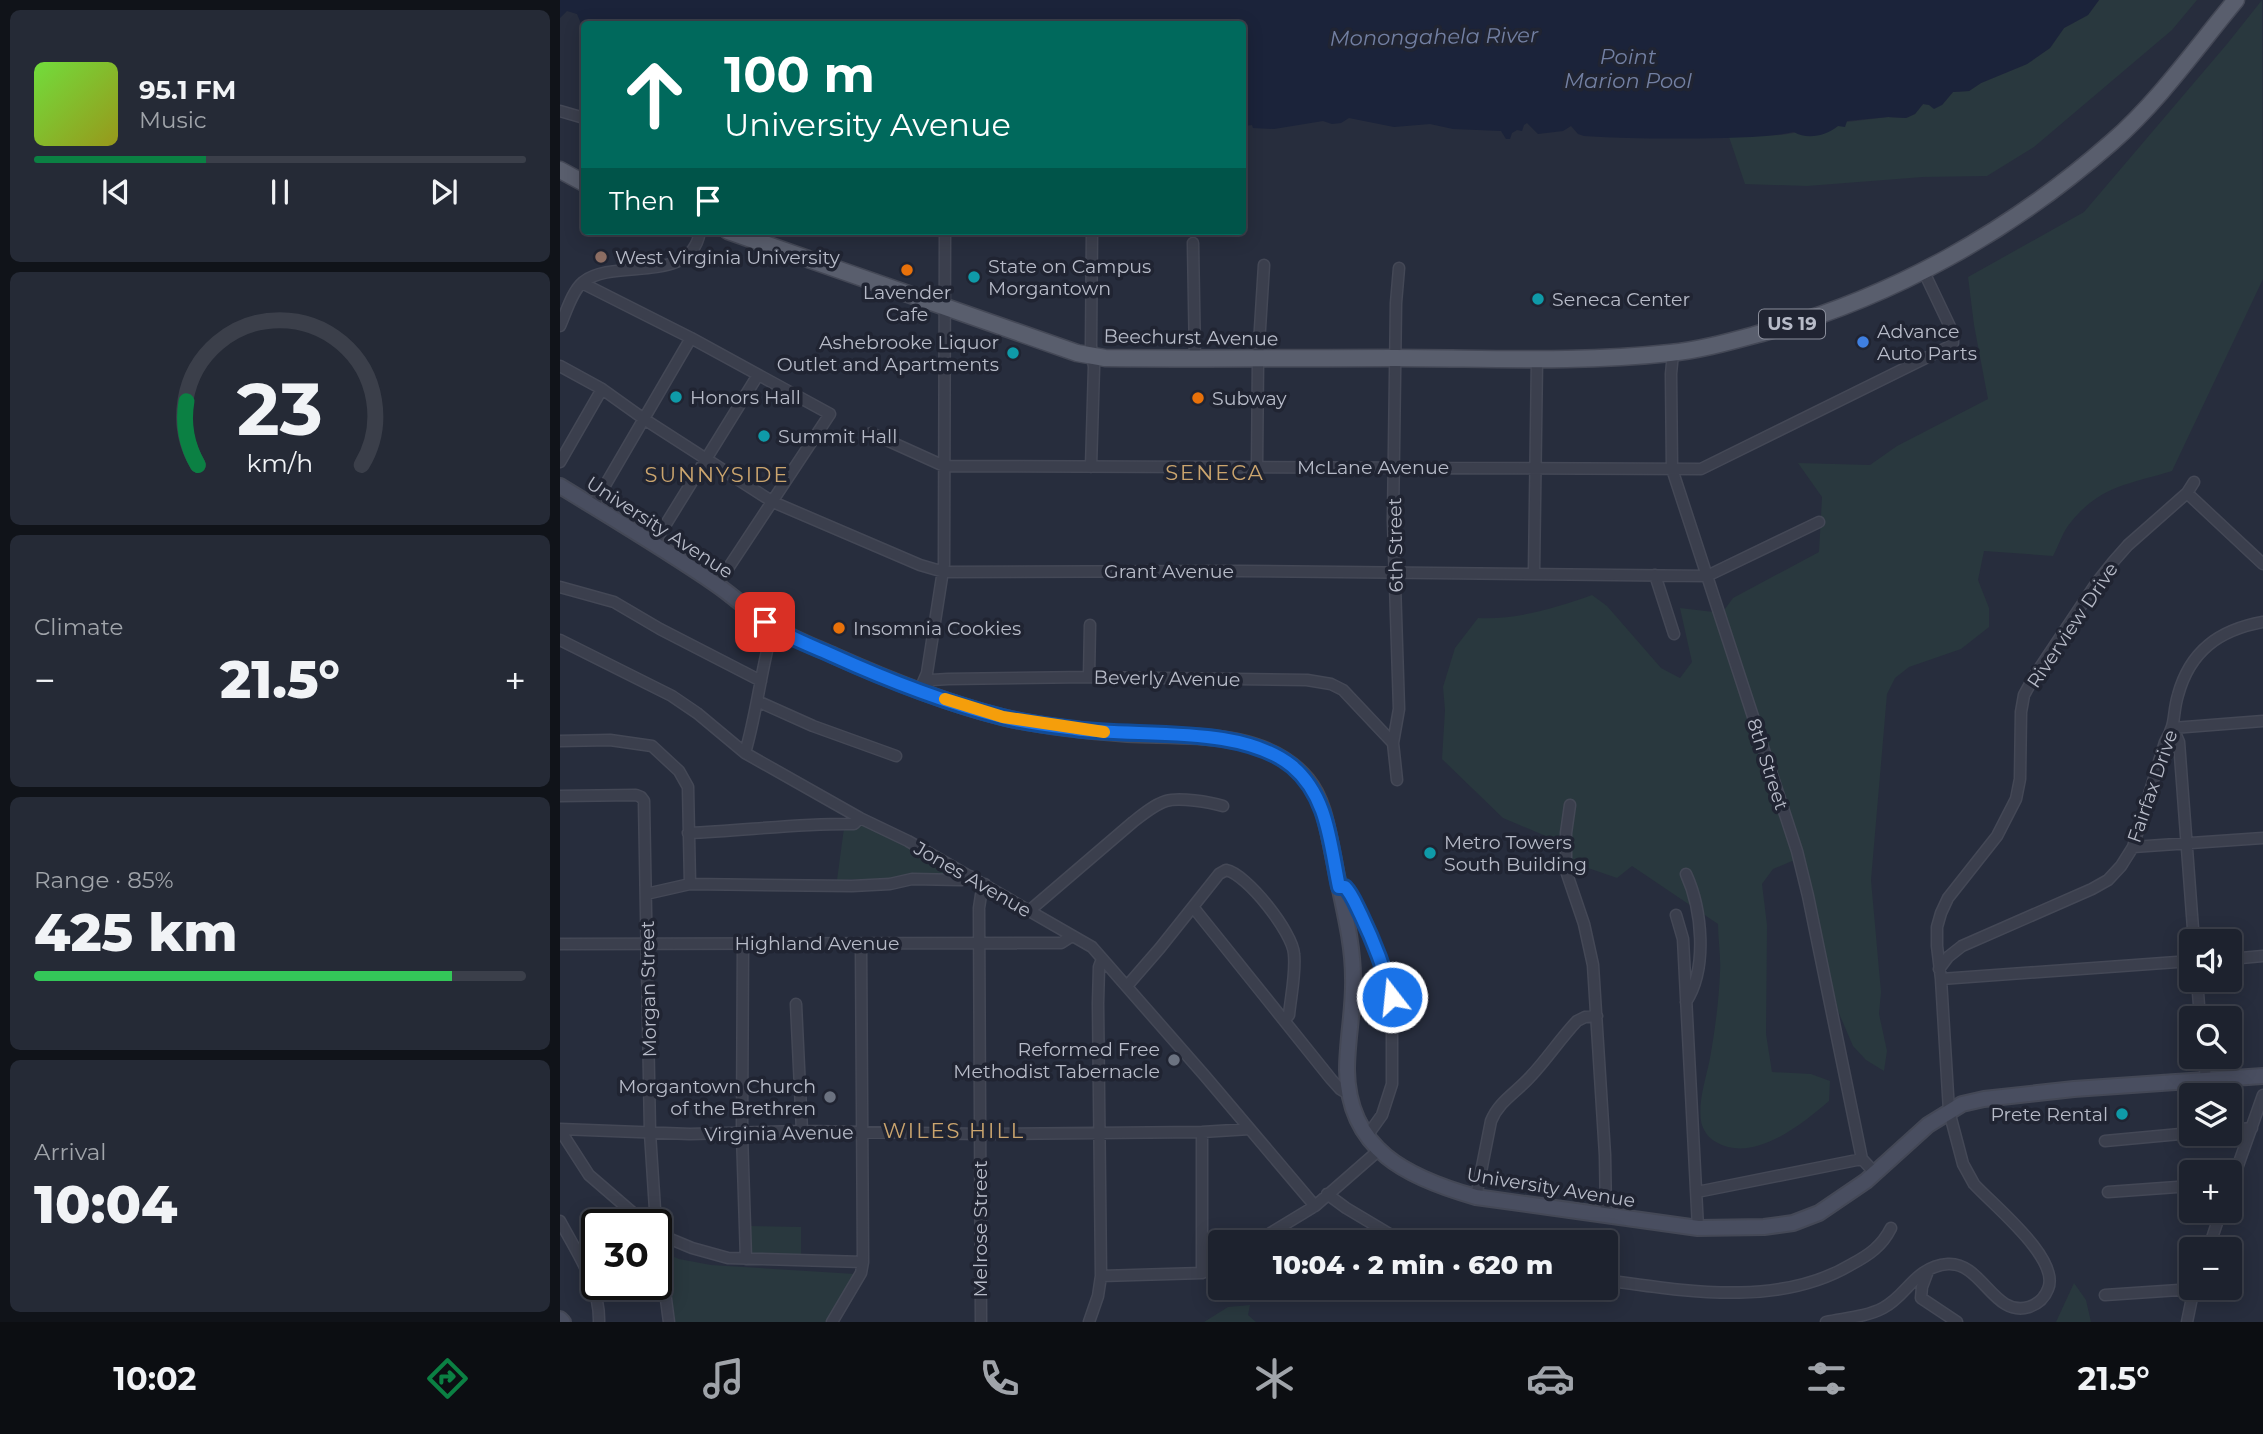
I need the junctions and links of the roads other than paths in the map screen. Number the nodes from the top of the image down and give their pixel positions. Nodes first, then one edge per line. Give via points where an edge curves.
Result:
1 (2236, 0) edge
2 (560, 111) edge
3 (581, 117) edge
4 (560, 170) edge
5 (581, 181) edge
6 (700, 235) edge
7 (740, 235) edge
8 (945, 235) edge
9 (1092, 235) edge
10 (1193, 243) dead end
11 (1264, 265) dead end
12 (1399, 268) dead end
13 (1923, 270) junction
14 (582, 283) junction
15 (944, 305) junction
16 (560, 326) edge
17 (691, 338) junction
18 (1674, 353) junction
19 (1093, 356) junction
20 (1395, 358) junction
21 (1195, 359) junction
22 (1536, 359) junction
23 (1258, 360) junction
24 (560, 366) edge
25 (758, 375) junction
26 (602, 389) junction
27 (644, 419) junction
28 (871, 433) dead end
29 (707, 458) junction
30 (560, 462) edge
31 (944, 466) junction
32 (1091, 467) junction
33 (1257, 467) junction
34 (1534, 467) junction
35 (1395, 468) junction
36 (1672, 469) junction
37 (2194, 482) dead end
38 (560, 486) edge
39 (2187, 493) junction
40 (773, 502) junction
41 (593, 506) junction
42 (1819, 522) dead end
43 (653, 545) junction
44 (2263, 564) edge
45 (944, 572) junction
46 (1534, 573) junction
47 (1395, 574) junction
48 (1655, 575) junction
49 (1707, 576) junction
50 (717, 585) junction
51 (560, 587) edge
52 (2263, 622) edge
53 (1090, 625) dead end
54 (773, 627) junction
55 (1674, 634) dead end
56 (560, 640) edge
57 (1089, 677) junction
58 (761, 681) junction
59 (919, 691) junction
60 (757, 701) junction
61 (2263, 721) edge
62 (2173, 728) junction
63 (560, 741) edge
64 (1393, 743) junction
65 (745, 753) junction
66 (896, 756) dead end
67 (1397, 780) dead end
68 (560, 796) edge
69 (1570, 805) dead end
70 (1223, 806) dead end
71 (860, 818) junction
72 (688, 833) junction
73 (2263, 838) edge
74 (2188, 845) junction
75 (2133, 847) junction
76 (1686, 874) dead end
77 (970, 876) junction
78 (690, 884) junction
79 (985, 884) junction
80 (1339, 887) junction
81 (646, 894) junction
82 (1193, 907) junction
83 (1029, 911) junction
84 (1676, 915) dead end
85 (2193, 929) edge
86 (1072, 936) junction
87 (743, 943) junction
88 (979, 943) junction
89 (560, 944) edge
90 (648, 944) junction
91 (861, 944) junction
92 (2263, 956) edge
93 (2242, 957) edge
94 (1102, 959) junction
95 (2179, 962) edge
96 (1940, 974) junction
97 (1127, 986) junction
98 (1686, 1002) junction
99 (796, 1004) dead end
100 (1597, 1016) junction
101 (1285, 1020) junction
102 (2205, 1069) edge
103 (2263, 1076) edge
104 (2206, 1080) junction
105 (1348, 1094) junction
106 (2263, 1095) edge
107 (1955, 1108) junction
108 (2252, 1128) junction
109 (1250, 1129) junction
110 (2242, 1129) edge
111 (560, 1130) edge
112 (802, 1131) junction
113 (864, 1131) junction
114 (1202, 1132) junction
115 (650, 1133) junction
116 (742, 1134) junction
117 (980, 1134) junction
118 (1099, 1134) junction
119 (2179, 1134) edge
120 (1367, 1136) junction
121 (2105, 1141) dead end
122 (1378, 1150) junction
123 (1862, 1159) junction
124 (2240, 1160) edge
125 (1875, 1173) junction
126 (2179, 1187) edge
127 (1697, 1192) junction
128 (2108, 1192) dead end
129 (1327, 1194) junction
130 (1476, 1197) junction
131 (1315, 1206) junction
132 (629, 1209) edge
133 (655, 1209) edge
134 (1606, 1216) junction
135 (560, 1221) edge
136 (1698, 1228) junction
137 (1891, 1228) dead end
138 (1276, 1230) edge
139 (1384, 1230) edge
140 (672, 1239) edge
141 (746, 1259) junction
142 (863, 1262) junction
143 (1208, 1270) edge
144 (1928, 1271) junction
145 (1202, 1273) junction
146 (1101, 1276) junction
147 (1618, 1282) edge
148 (2179, 1290) edge
149 (2105, 1295) dead end
150 (666, 1300) edge
151 (2192, 1300) edge
152 (599, 1322) edge
153 (669, 1322) edge
154 (832, 1322) edge
155 (981, 1322) edge
156 (1089, 1322) edge
157 (1826, 1322) edge
158 (1958, 1322) edge
159 (2187, 1322) edge

1 - 13 main road, US 19 via 2115,140 2032,207
2 - 3 street
4 - 5 main road
6 - 14 street via 683,259 594,276
7 - 15 main road, Beechurst Avenue / US 19
8 - 15 street
9 - 19 street
10 - 21 street
11 - 23 street
12 - 20 street, 6th Street
13 - 18 main road, US 19 via 1823,314 1738,340
13 - 36 street, McLane Avenue via 1953,333 1950,346 1701,469
14 - 16 street
14 - 17 street
15 - 19 main road, Beechurst Avenue / US 19
15 - 31 street
17 - 25 street
17 - 27 street
18 - 22 main road, Beechurst Avenue / US 19
18 - 36 street, 8th Street
19 - 21 main road, Beechurst Avenue / US 19
19 - 32 street
20 - 22 main road, Beechurst Avenue / US 19
20 - 23 main road, Beechurst Avenue / US 19
20 - 35 street, 6th Street
21 - 23 main road, Beechurst Avenue / US 19
22 - 34 street
23 - 33 street
24 - 26 street, Grant Avenue
25 - 29 street
25 - 40 street via 830,414
26 - 27 street, Grant Avenue
26 - 30 street
27 - 29 street, Grant Avenue
27 - 41 street
28 - 31 street, McLane Avenue
29 - 40 street, Grant Avenue
29 - 43 street
31 - 32 street, McLane Avenue
31 - 45 street
32 - 33 street, McLane Avenue
33 - 35 street, McLane Avenue
34 - 35 street, McLane Avenue
34 - 36 street, McLane Avenue
34 - 46 street
35 - 47 street, 6th Street
36 - 49 street, 8th Street
37 - 39 street, Riverview Drive
38 - 41 street, University Avenue
39 - 44 street
39 - 96 street, Riverview Drive via 2113,562 2024,695 2016,799 1997,836 1941,913 1937,936
40 - 45 street, Grant Avenue
40 - 50 street
41 - 43 street, University Avenue
42 - 49 street, Grant Avenue
43 - 50 street, University Avenue
45 - 47 street, Grant Avenue
45 - 59 street via 927,673
46 - 47 street, Grant Avenue
46 - 48 street, Grant Avenue
47 - 64 street, 6th Street via 1399,709
48 - 49 street, Grant Avenue
48 - 55 street
49 - 123 street, 8th Street via 1797,851
50 - 54 street, University Avenue
51 - 58 street via 614,602
52 - 62 street, Fairfax Drive via 2238,627 2199,654 2183,677
53 - 57 street
54 - 58 street
54 - 59 street, University Avenue
56 - 65 street, Jones Avenue via 672,696
57 - 59 street, Beverly Avenue via 932,680
57 - 64 street, Beverly Avenue via 1331,684 1362,707
58 - 60 street
59 - 80 street, University Avenue via 1003,717 1081,730 1223,739 1268,751 1306,779 1319,801
60 - 65 street
60 - 66 street
61 - 62 street
62 - 74 street via 2179,742
62 - 75 street, Fairfax Drive
63 - 72 street via 610,740 652,747 679,771 688,787
64 - 67 street, 6th Street
65 - 71 street, Jones Avenue
68 - 81 street, Morgan Street via 641,797
69 - 100 street via 1566,871 1592,952
70 - 83 street via 1168,800 1150,809
71 - 72 street via 854,824
71 - 77 street, Jones Avenue
72 - 78 street
73 - 74 street
74 - 75 street
74 - 85 street
75 - 96 street, Fairfax Drive via 2108,880 1962,946 1948,957
76 - 98 street via 1697,903 1701,936 1695,982
77 - 78 street via 852,886
77 - 79 street, Jones Avenue
78 - 81 street
79 - 83 street, Jones Avenue
79 - 88 street, Melrose Street via 979,908
80 - 105 street, University Avenue via 1353,964
80 - 120 street via 1349,891 1385,970 1392,997 1392,1084 1382,1115
81 - 90 street, Morgan Street
82 - 97 street
82 - 101 street
82 - 101 street via 1226,870 1242,878 1271,909 1295,952
83 - 86 street, Jones Avenue
84 - 98 street via 1683,939
86 - 88 street, Highland Avenue via 1061,943
86 - 94 street, Jones Avenue
87 - 90 street, Highland Avenue
87 - 91 street, Highland Avenue
87 - 116 street
88 - 91 street, Highland Avenue
88 - 117 street, Melrose Street
89 - 90 street, Highland Avenue
90 - 115 street, Morgan Street
91 - 113 street
92 - 93 street
94 - 97 street, Jones Avenue
94 - 118 street
95 - 96 street
96 - 107 street, Riverview Drive
97 - 109 street, Jones Avenue
98 - 127 street
99 - 112 street
100 - 130 street via 1577,1021 1494,1112
100 - 134 street
101 - 105 street
102 - 104 street
103 - 104 street, University Avenue
104 - 107 street, University Avenue via 1984,1099
105 - 120 street, University Avenue
106 - 108 street
107 - 125 street, University Avenue via 1928,1125
107 - 144 street, Riverview Drive via 1957,1146 1968,1175 2044,1259 2051,1276 2043,1297 2021,1309 2000,1300 1964,1268 1952,1264
108 - 110 street
108 - 124 street
109 - 114 street, Virginia Avenue
109 - 131 street, Jones Avenue
111 - 115 street, Virginia Avenue
111 - 132 street via 589,1174
112 - 113 street, Virginia Avenue
112 - 116 street, Virginia Avenue
113 - 117 street, Virginia Avenue
113 - 142 street
114 - 118 street, Virginia Avenue
114 - 145 street
115 - 116 street, Virginia Avenue
115 - 133 street, Morgan Street
116 - 141 street
117 - 118 street, Virginia Avenue
117 - 155 street, Melrose Street
118 - 146 street
119 - 121 street
120 - 122 street, University Avenue
122 - 129 street
122 - 130 street, University Avenue via 1408,1173
123 - 125 street
123 - 127 street
125 - 136 street, University Avenue via 1819,1213 1793,1223
126 - 128 street
127 - 136 street
129 - 131 street
129 - 139 street
130 - 134 street, University Avenue
131 - 138 street
134 - 136 street, University Avenue
135 - 152 street via 592,1281
137 - 147 street via 1866,1256 1834,1275 1803,1285 1727,1292
140 - 141 street via 710,1254
141 - 142 street
142 - 154 street
143 - 145 street
144 - 157 street via 1920,1273 1885,1307
144 - 158 street via 1921,1298
145 - 146 street
146 - 156 street
148 - 149 street
150 - 153 street, Morgan Street
151 - 159 street

